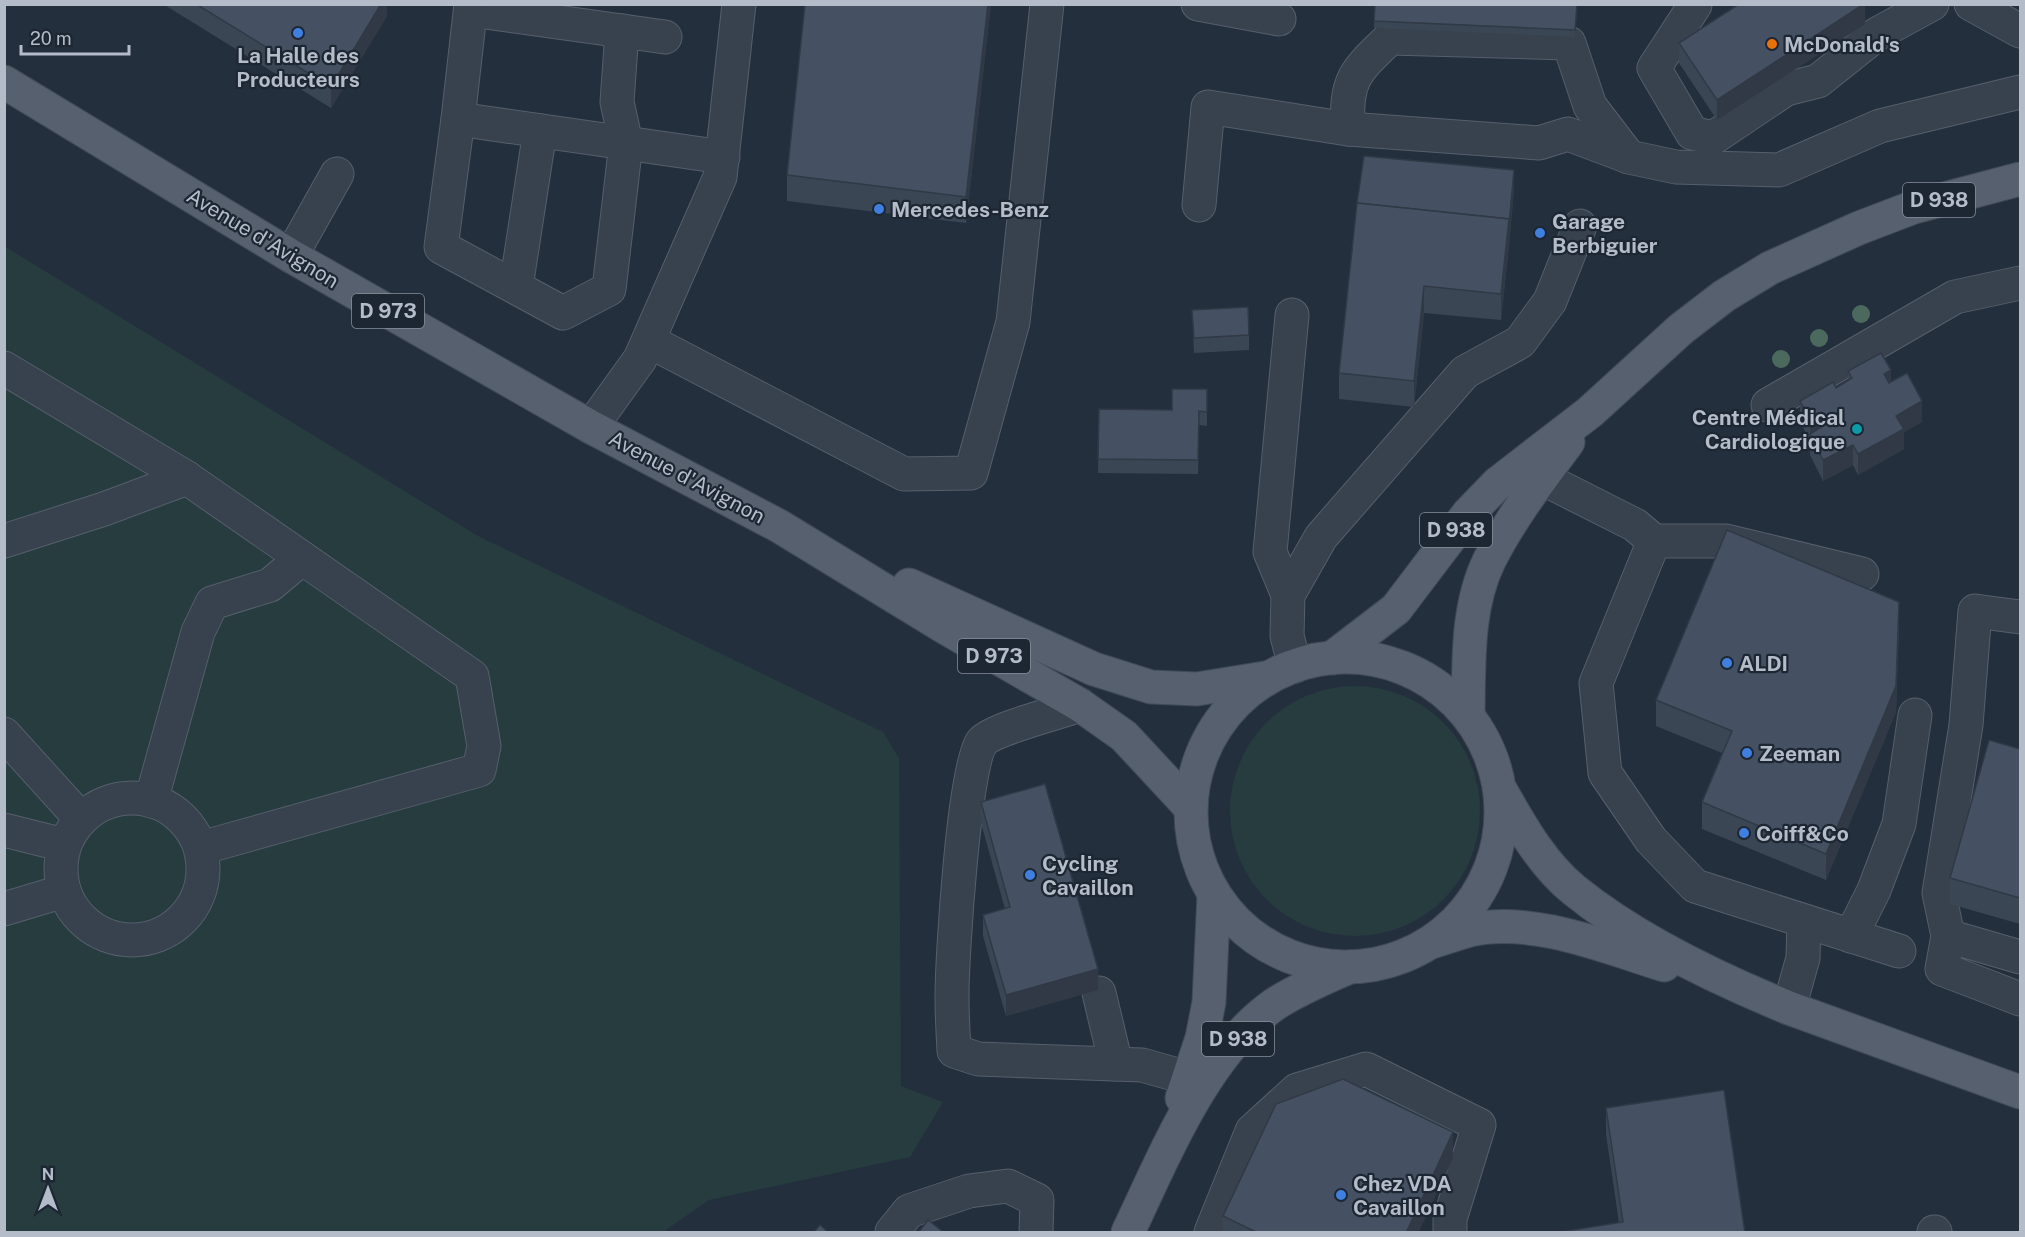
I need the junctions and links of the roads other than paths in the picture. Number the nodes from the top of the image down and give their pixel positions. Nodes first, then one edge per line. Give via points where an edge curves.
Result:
1 (739, 4) edge
2 (1047, 4) edge
3 (1198, 4) edge
4 (1932, 4) edge
5 (1971, 4) edge
6 (1695, 6) edge
7 (471, 7) edge
8 (1279, 19) dead end
9 (622, 31) junction
10 (2020, 31) edge
11 (665, 37) dead end
12 (4, 82) edge
13 (2020, 92) edge
14 (458, 119) junction
15 (1348, 129) junction
16 (540, 131) junction
17 (626, 143) junction
18 (723, 157) junction
19 (1629, 157) junction
20 (337, 174) dead end
21 (2020, 179) edge
22 (1199, 205) dead end
23 (1580, 226) dead end
24 (291, 256) junction
25 (2020, 283) edge
26 (516, 287) junction
27 (1292, 315) dead end
28 (649, 341) junction
29 (4, 368) edge
30 (1768, 405) dead end
31 (1590, 412) junction
32 (591, 427) junction
33 (187, 478) junction
34 (1542, 478) junction
35 (779, 526) junction
36 (4, 541) edge
37 (1654, 541) junction
38 (302, 558) junction
39 (1862, 574) dead end
40 (1288, 595) junction
41 (2020, 617) edge
42 (1332, 658) junction
43 (1282, 671) junction
44 (1080, 705) junction
45 (1915, 715) dead end
46 (1468, 716) junction
47 (4, 734) edge
48 (1500, 790) junction
49 (151, 801) junction
50 (1191, 808) junction
51 (4, 830) edge
52 (72, 832) junction
53 (201, 848) junction
54 (64, 891) junction
55 (1214, 894) junction
56 (4, 909) edge
57 (1804, 921) junction
58 (1851, 936) junction
59 (1948, 936) junction
60 (1428, 943) junction
61 (1899, 951) dead end
62 (2020, 957) edge
63 (1349, 967) junction
64 (1099, 993) edge
65 (1755, 994) junction
66 (2020, 999) edge
67 (1789, 1008) junction
68 (1116, 1064) junction
69 (1188, 1078) junction
70 (2020, 1092) edge
71 (1166, 1152) junction
72 (892, 1233) edge
73 (1036, 1233) edge
74 (1128, 1233) edge
75 (1211, 1233) edge
76 (1450, 1233) edge

1 - 18 lane
2 - 28 lane via 1013,322 971,473 904,474
3 - 8 lane
4 - 6 lane via 1877,34 1818,81 1786,88 1713,138 1692,133 1654,68
5 - 10 lane
7 - 9 lane
7 - 14 lane
9 - 11 lane
9 - 17 lane via 617,102
12 - 24 main road, Avenue d'Avignon / D 973
13 - 19 lane via 1881,126 1779,170 1676,167
14 - 16 lane
14 - 26 lane via 441,247
15 - 19 lane via 1539,143 1568,134
15 - 19 lane via 1347,109 1354,74 1390,38 1569,43 1590,106
15 - 22 lane via 1208,107
16 - 17 lane
16 - 26 lane
17 - 18 lane
17 - 26 lane via 609,289 563,313
18 - 28 lane via 720,177
20 - 24 lane
21 - 31 main road, D 938 via 1914,207 1770,268 1681,329
23 - 40 lane via 1550,301 1520,342 1465,372 1321,537
24 - 32 main road, Avenue d'Avignon / D 973
25 - 30 lane via 1955,297
27 - 40 lane via 1270,552
28 - 32 lane
29 - 33 lane
31 - 34 main road, D 938
31 - 42 main road, D 938 via 1497,483 1468,514 1396,609
32 - 35 main road, Avenue d'Avignon / D 973
33 - 36 lane
33 - 38 lane
34 - 37 lane via 1635,525
34 - 46 main road, D 938 via 1488,563 1470,643
35 - 43 main road, Avenue d'Avignon / D 973 via 1094,669 1151,687 1197,689
35 - 44 main road, Avenue d'Avignon / D 973
37 - 39 lane via 1726,541
37 - 57 lane via 1596,683 1605,773 1651,840 1695,886
38 - 49 lane via 270,585 212,603 198,632
38 - 53 lane via 472,676 484,746 479,770
40 - 43 lane
41 - 59 lane via 1975,610 1966,725 1939,893
42 - 43 main road, D 938
42 - 46 main road, D 938 via 1363,658 1393,664 1421,676
43 - 50 main road, D 938 via 1243,696 1205,747 1195,777
44 - 50 main road, Avenue d'Avignon / D 973 via 1125,736
44 - 68 lane via 1004,730 983,741 972,765 952,995 954,1051 978,1059
45 - 58 lane via 1899,824 1874,890
46 - 48 main road, D 938 via 1483,738
47 - 52 lane
48 - 60 main road, D 938 via 1497,849 1487,877 1472,903
48 - 65 main road via 1530,841 1572,889 1634,932
49 - 52 lane via 132,798 96,808
49 - 53 lane via 173,810 190,827
50 - 55 main road, D 938 via 1198,857
51 - 52 lane
52 - 54 lane via 60,869
53 - 54 lane via 204,873 199,897 185,918 165,933 142,940 117,940 94,930 75,913
54 - 56 lane
55 - 63 main road, D 938 via 1258,940 1317,964
55 - 69 main road, D 938 via 1209,1002
57 - 58 lane
57 - 67 lane via 1803,958
58 - 61 lane
59 - 62 lane
59 - 66 lane via 1942,969
60 - 63 main road, D 938 via 1377,964
60 - 65 main road via 1472,930 1504,927 1556,932
63 - 71 main road, D 938 via 1276,1004 1250,1025 1204,1085
64 - 68 lane
65 - 67 main road
67 - 70 main road
68 - 69 lane via 1142,1065
69 - 71 main road, D 938
71 - 74 main road, D 938
72 - 73 lane via 909,1211 969,1191 1008,1186 1037,1200
75 - 76 lane via 1252,1131 1297,1090 1366,1069 1479,1125 1450,1219

